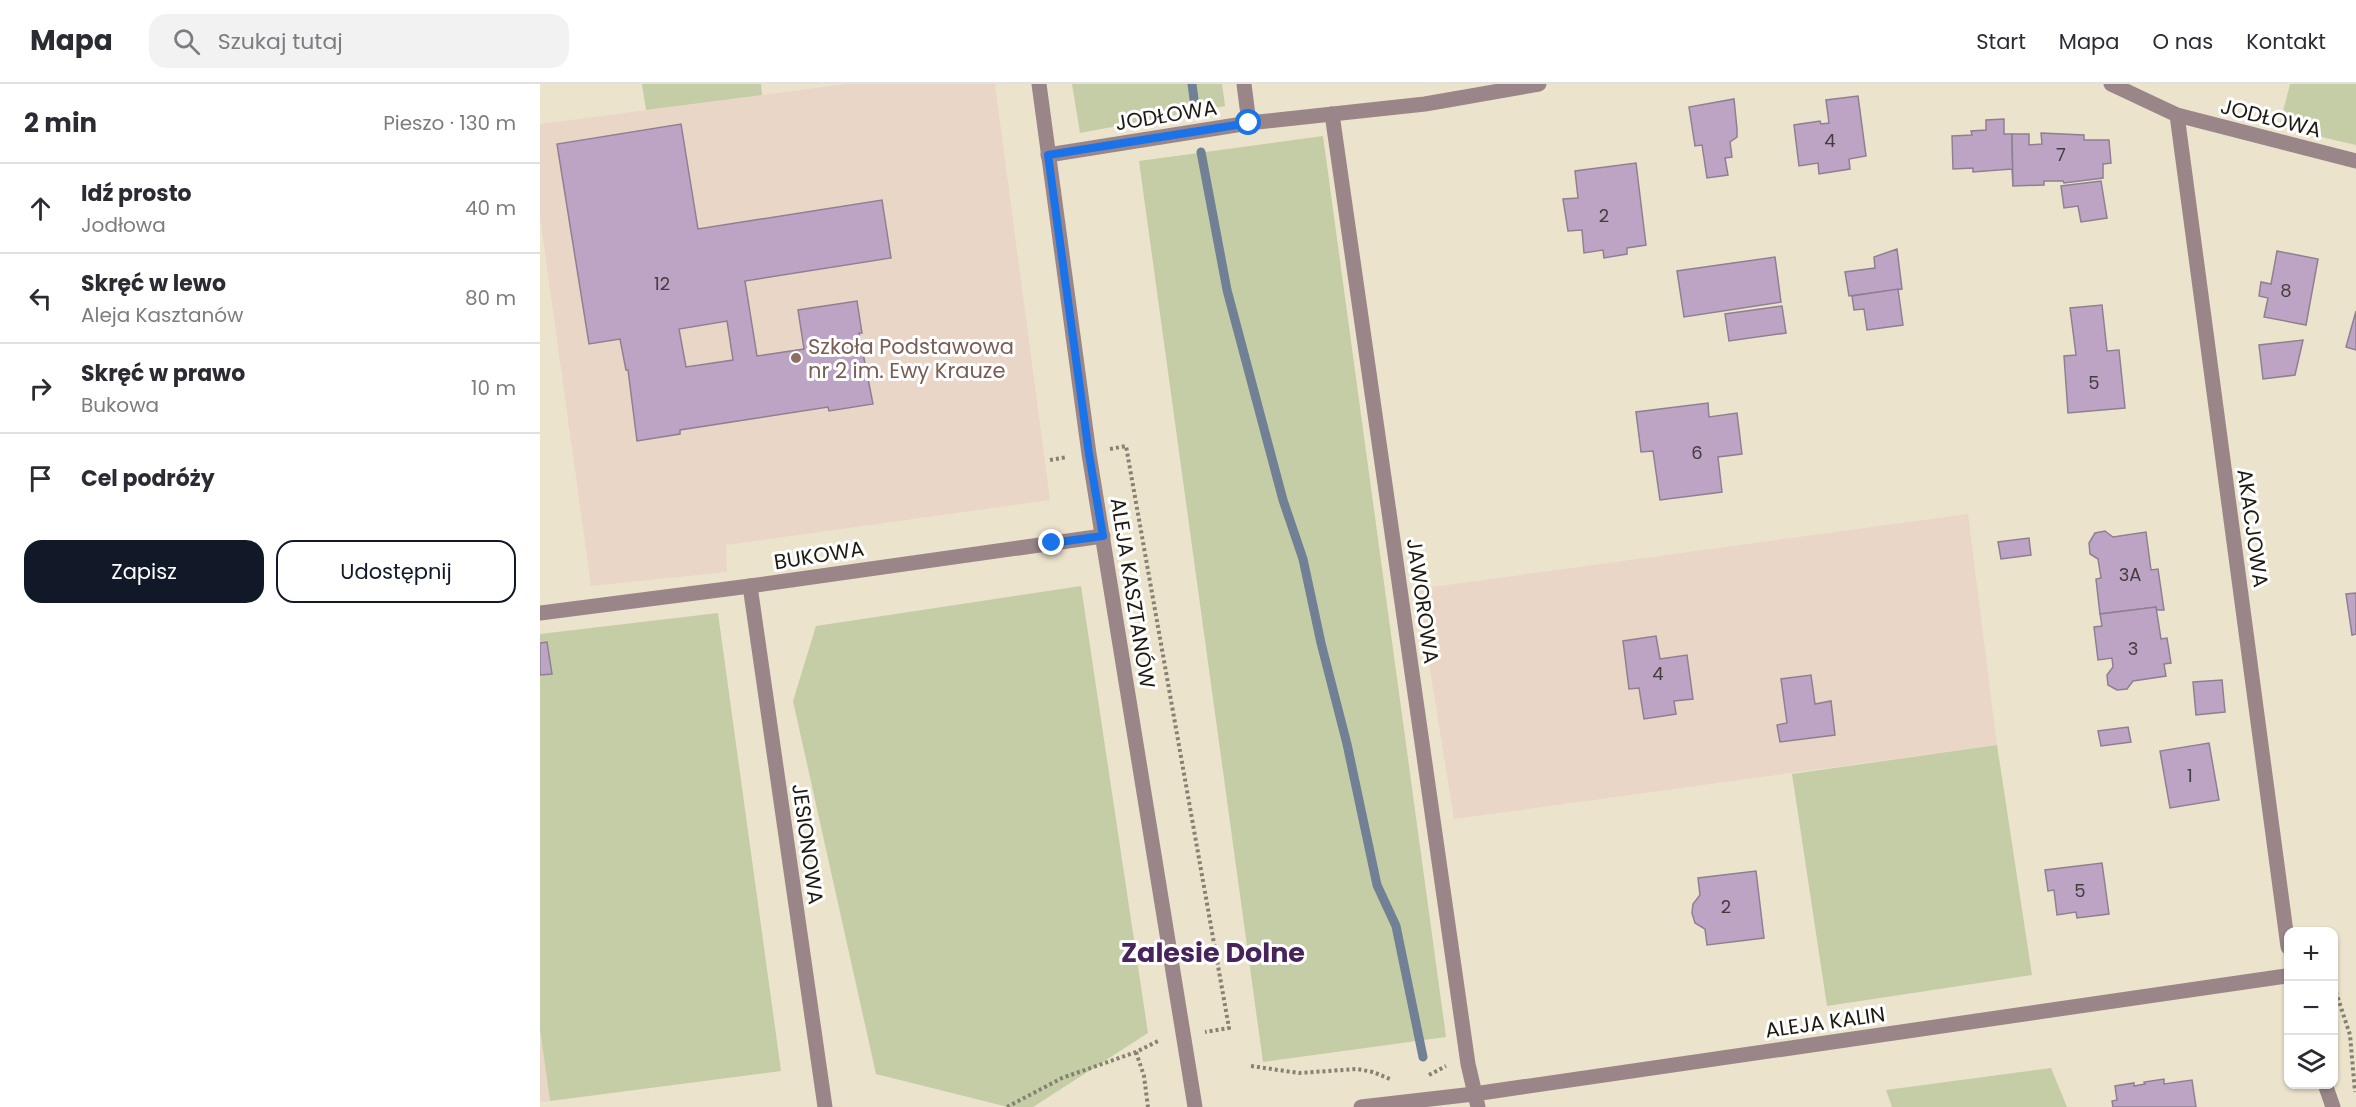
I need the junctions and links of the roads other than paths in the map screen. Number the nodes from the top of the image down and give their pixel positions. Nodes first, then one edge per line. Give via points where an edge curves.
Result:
1 (1039, 84) edge
2 (1244, 84) edge
3 (1539, 84) edge
4 (2111, 84) edge
5 (1332, 114) junction
6 (2177, 116) junction
7 (1249, 123) junction
8 (1048, 155) junction
9 (2356, 161) edge
10 (1103, 536) junction
11 (750, 586) junction
12 (540, 613) edge
13 (2286, 927) edge
14 (2284, 975) edge
15 (2327, 1089) edge
16 (1476, 1101) edge
17 (825, 1107) edge
18 (1195, 1107) edge
19 (1362, 1107) edge
20 (2333, 1107) edge

1 - 8 street, ALEJA KASZTANÓW
2 - 7 street
3 - 5 street, JODŁOWA via 1425,104
4 - 6 street, JODŁOWA
5 - 7 street, JODŁOWA
5 - 16 street, JAWOROWA
6 - 9 street, JODŁOWA
6 - 13 street, AKACJOWA
7 - 8 street, JODŁOWA
8 - 10 street, ALEJA KASZTANÓW
10 - 11 street, BUKOWA
10 - 18 street, ALEJA KASZTANÓW
11 - 12 street, BUKOWA
11 - 17 street, JESIONOWA
14 - 16 street, ALEJA KALIN
15 - 20 street
16 - 19 street, ALEJA KALIN

